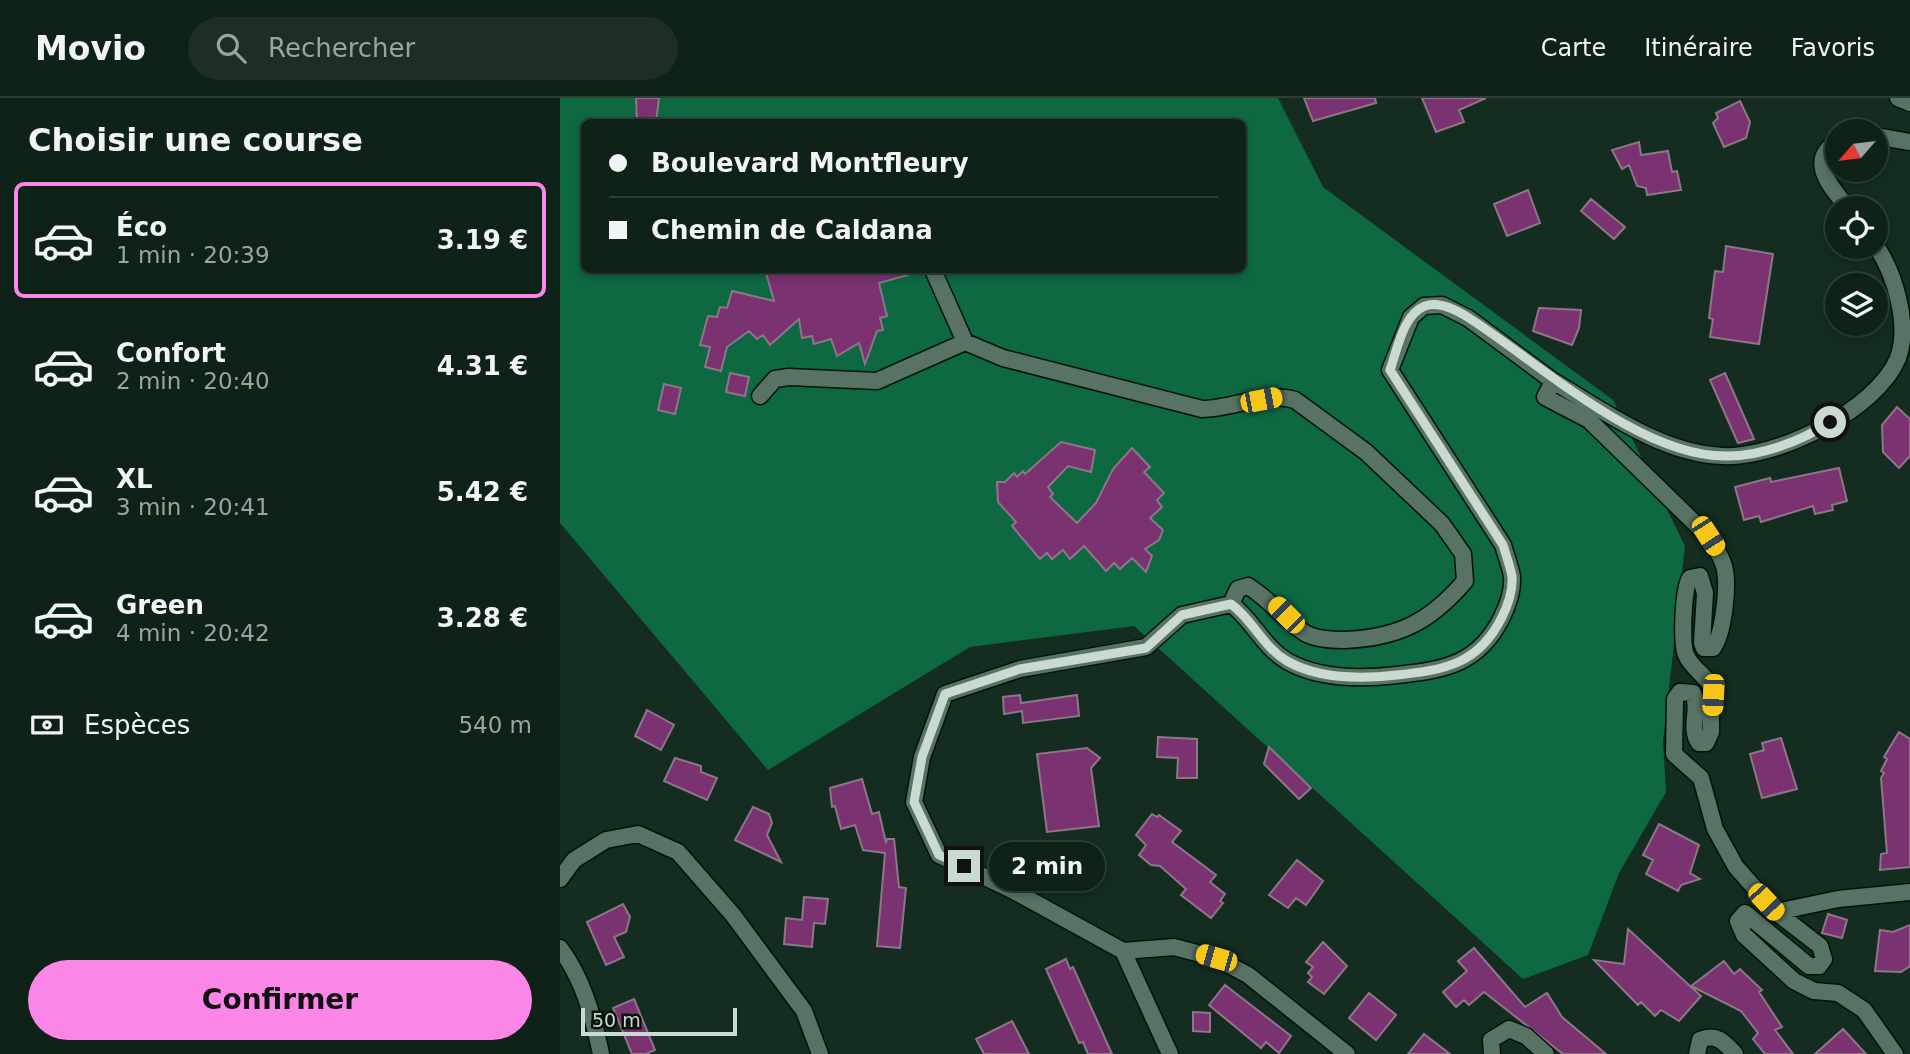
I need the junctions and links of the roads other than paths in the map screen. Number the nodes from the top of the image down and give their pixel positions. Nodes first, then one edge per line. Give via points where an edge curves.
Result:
1 (1898, 98) edge
2 (1910, 103) edge
3 (1888, 138) edge
4 (1910, 142) edge
5 (1825, 153) edge
6 (1825, 178) edge
7 (1828, 182) edge
8 (1839, 196) edge
9 (1882, 259) edge
10 (934, 273) edge
11 (965, 342) junction
12 (1553, 381) junction
13 (760, 396) dead end
14 (1231, 604) junction
15 (560, 879) edge
16 (1910, 892) edge
17 (1776, 912) junction
18 (560, 948) edge
19 (1123, 951) junction
20 (601, 1054) edge
21 (820, 1054) edge
22 (1170, 1054) edge
23 (1347, 1054) edge
24 (1492, 1054) edge
25 (1546, 1054) edge
26 (1697, 1054) edge
27 (1735, 1054) edge
28 (1895, 1054) edge

1 - 2 street
3 - 4 street
5 - 6 street via 1821,161
7 - 8 street
9 - 12 street via 1900,310 1898,357 1867,397 1818,430 1743,455 1701,453 1640,431
10 - 11 street
11 - 13 street via 877,381 789,376 775,379
11 - 14 street via 1003,358 1202,409 1282,396 1295,400 1366,452 1442,524 1463,555 1465,581 1445,605 1411,627 1376,639 1331,640 1303,633 1268,598 1248,586 1238,589
12 - 14 street via 1468,318 1442,305 1424,306 1411,317 1390,370 1497,535 1509,566 1508,606 1492,638 1473,655 1449,667 1414,673 1374,678 1329,675 1287,661
12 - 17 street via 1545,397 1589,420 1708,536 1721,557 1725,570 1721,632 1713,648 1704,648 1702,643 1705,593 1700,576 1690,578 1685,595 1684,648 1711,685 1711,732 1706,743 1699,743 1693,730 1696,698 1693,693 1680,692 1675,699 1673,750 1680,762 1701,778 1724,849
14 - 19 street via 1182,615 1146,648 1020,669 945,694 922,757 914,802 939,855
15 - 21 street via 574,860 606,840 638,835 678,852 733,915 804,1010
16 - 17 street via 1838,899
17 - 28 street via 1820,946 1823,962 1814,967 1802,962 1750,915 1740,916 1740,929 1803,987 1851,999
18 - 20 street via 575,968
19 - 22 street
19 - 23 street via 1174,947 1216,958 1248,975
24 - 25 street via 1491,1040 1509,1029 1526,1036
26 - 27 street via 1700,1040 1710,1036 1722,1040

